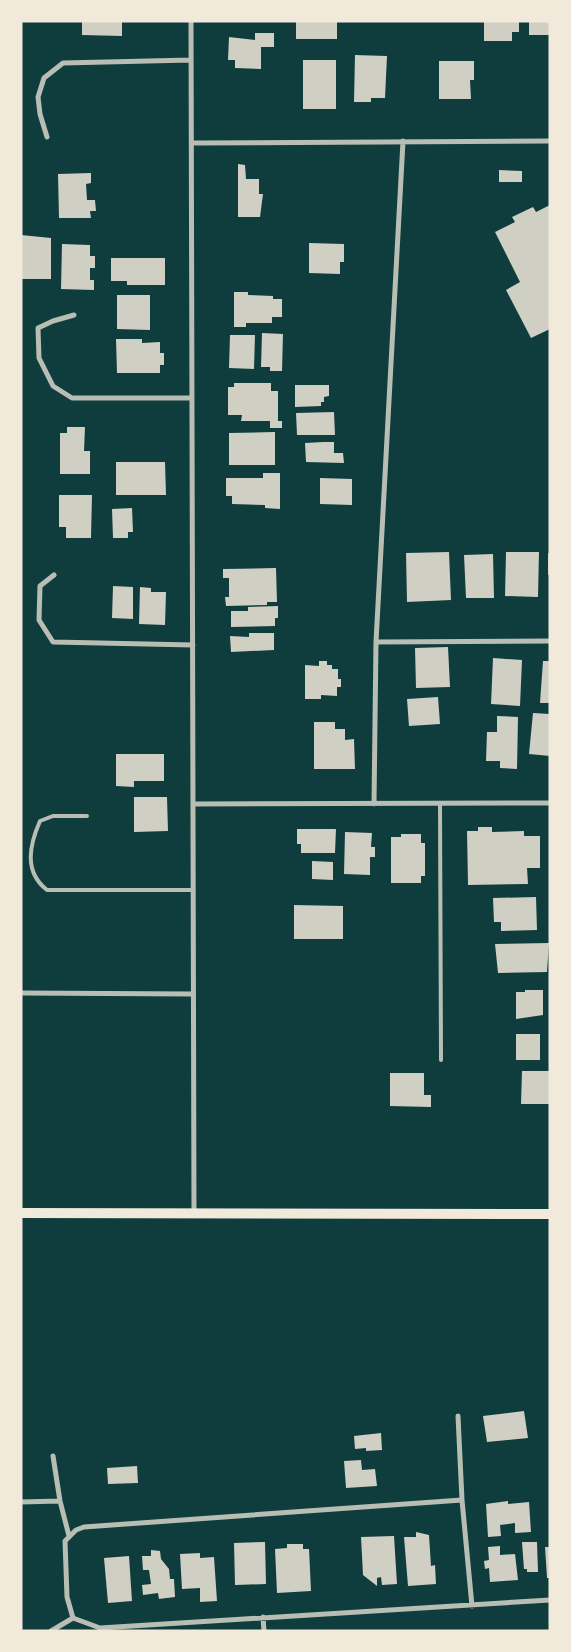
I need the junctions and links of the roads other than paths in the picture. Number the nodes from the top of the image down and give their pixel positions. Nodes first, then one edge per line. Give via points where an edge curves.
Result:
1 (191, 21) edge
2 (191, 60) junction
3 (48, 137) dead end
4 (403, 141) junction
5 (550, 141) edge
6 (192, 143) junction
7 (74, 315) dead end
8 (192, 398) junction
9 (54, 574) dead end
10 (550, 641) edge
11 (376, 642) junction
12 (193, 645) junction
13 (550, 803) edge
14 (193, 804) junction
15 (374, 804) junction
16 (440, 804) junction
17 (87, 816) dead end
18 (193, 890) junction
19 (21, 993) edge
20 (193, 994) junction
21 (441, 1060) dead end
22 (21, 1213) edge
23 (194, 1213) junction
24 (550, 1214) edge
25 (458, 1416) dead end
26 (53, 1456) dead end
27 (462, 1500) junction
28 (60, 1501) junction
29 (21, 1502) edge
30 (69, 1536) junction
31 (550, 1600) edge
32 (472, 1606) junction
33 (263, 1617) junction
34 (73, 1618) junction
35 (51, 1631) edge
36 (264, 1631) edge

1 - 2 street
2 - 3 street via 63,63 44,78 38,97
2 - 6 street
4 - 5 street
4 - 6 street
4 - 11 street
6 - 8 street
7 - 8 street via 38,328 39,358 53,386 72,398
8 - 12 street
9 - 12 street via 40,586 39,620 53,642
10 - 11 street
11 - 15 street
12 - 14 street
13 - 16 street
14 - 15 street
14 - 18 street
15 - 16 street
16 - 21 lane
17 - 18 lane via 53,816 40,822 29,856 33,874 47,890
18 - 20 street
19 - 20 street
20 - 23 street
22 - 23 main road
23 - 24 main road
25 - 27 street
26 - 28 street
27 - 30 street via 84,1527
27 - 32 street
28 - 29 street
28 - 30 street
30 - 34 street via 65,1541 67,1597
31 - 32 street
32 - 33 street
33 - 34 street via 100,1628
33 - 36 street
34 - 35 street

